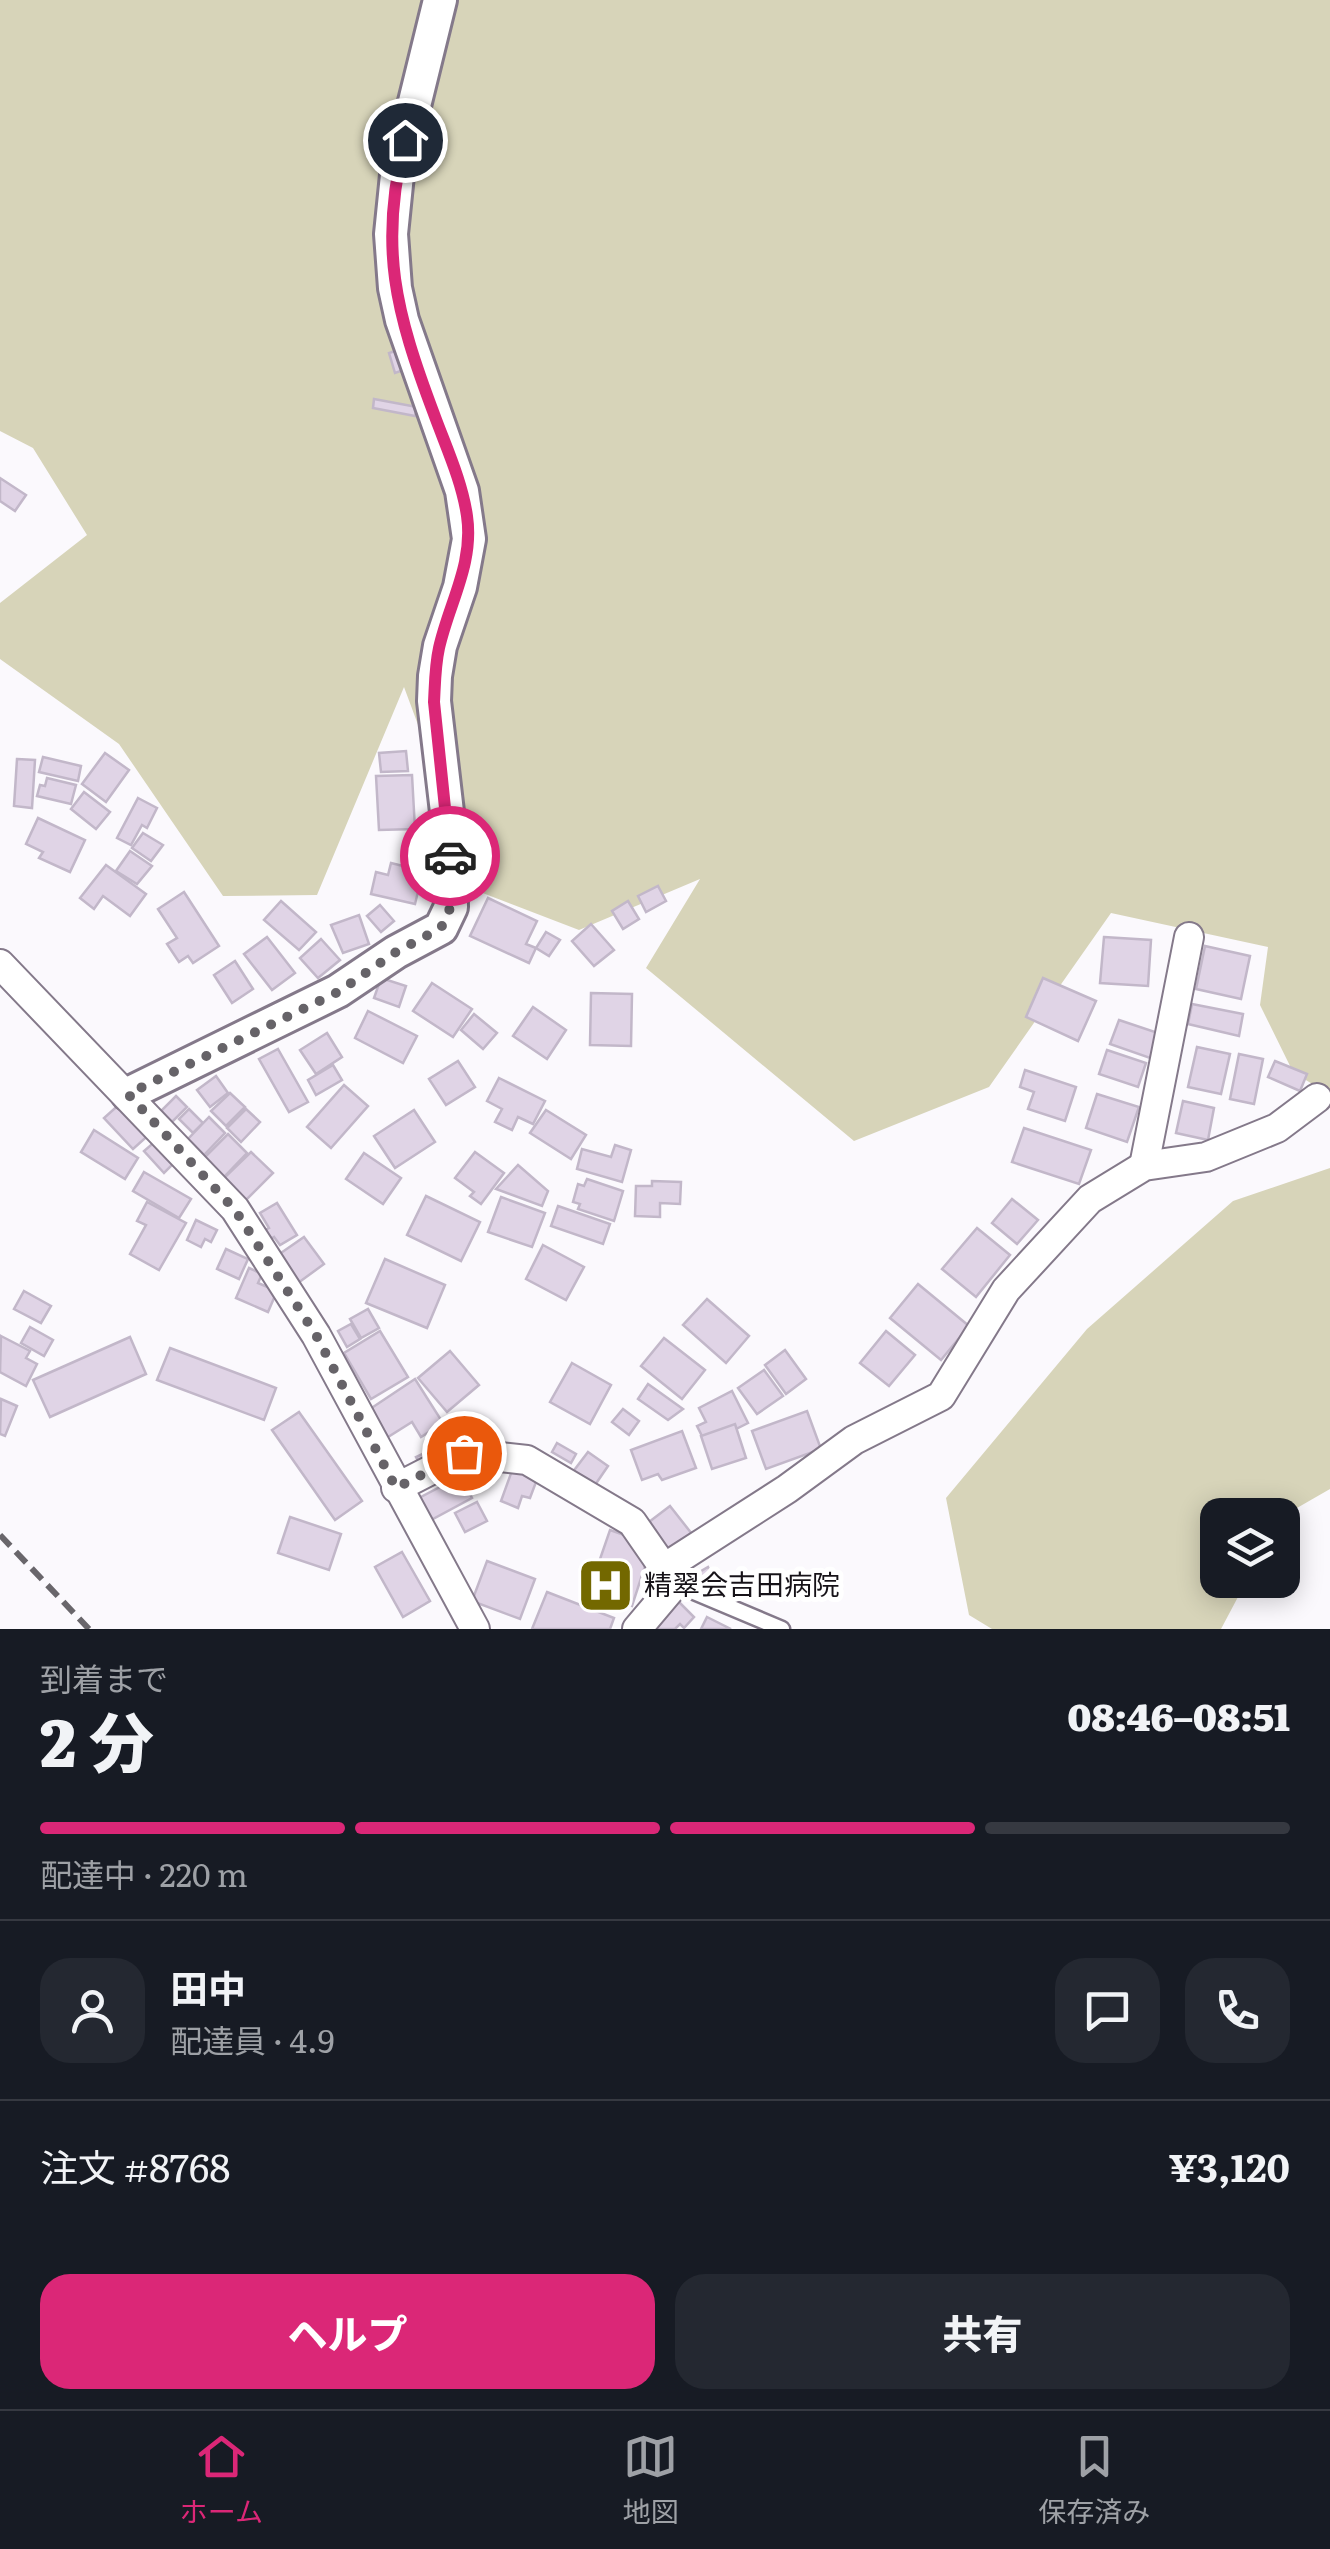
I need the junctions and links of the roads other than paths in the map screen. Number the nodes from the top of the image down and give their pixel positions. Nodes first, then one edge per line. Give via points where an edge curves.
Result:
1 (440, 0) edge
2 (1189, 937) dead end
3 (0, 964) edge
4 (128, 1094) junction
5 (1316, 1098) dead end
6 (1144, 1166) junction
7 (396, 1488) junction
8 (669, 1576) junction
9 (474, 1629) edge
10 (636, 1629) edge
11 (782, 1629) edge

1 - 4 street via 396,174 390,234 402,320 462,491 469,539 435,676 451,906 441,928 338,992
2 - 6 street
3 - 4 street
4 - 7 street via 235,1210 316,1335
5 - 6 street via 1277,1128 1224,1150
6 - 8 street via 1090,1200 1006,1290 941,1396 854,1440
7 - 8 street via 464,1453 527,1460 632,1522
7 - 9 street
8 - 10 street
8 - 11 lane

